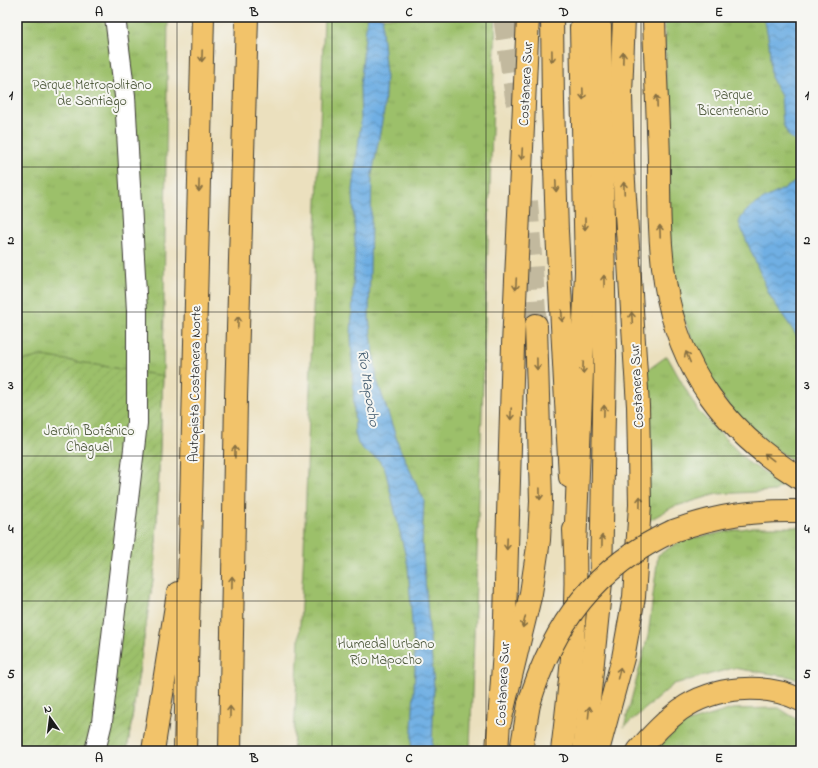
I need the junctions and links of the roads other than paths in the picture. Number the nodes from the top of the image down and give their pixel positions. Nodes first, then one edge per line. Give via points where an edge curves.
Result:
1 (115, 17) edge
2 (203, 17) edge
3 (247, 17) edge
4 (528, 17) edge
5 (552, 17) edge
6 (624, 17) edge
7 (654, 17) edge
8 (536, 325) tunnel mouth
9 (801, 479) edge
10 (801, 511) edge
11 (191, 519) junction
12 (575, 548) junction
13 (801, 700) edge
14 (500, 722) junction
15 (95, 751) edge
16 (153, 751) edge
17 (186, 751) edge
18 (230, 751) edge
19 (497, 751) edge
20 (521, 751) edge
21 (562, 751) edge
22 (584, 751) edge
23 (598, 751) edge
24 (638, 751) edge

1 - 15 street via 125,96 138,311 137,423 102,722
2 -> 11 main road, Autopista Costanera Norte
18 -> 3 main road via 236,398
4 -> 14 main road, Costanera Sur
5 -> 12 main road, Costanera Sur via 557,231
23 -> 6 main road, Costanera Sur via 623,658 634,597 640,505 638,406 623,166 621,95
9 -> 7 main road via 733,427 702,386 681,340 665,283 661,244
8 -> 14 main road via 541,501 539,540 531,593
10 - 20 main road, bridge via 779,510 723,516 673,531 643,546 610,569 581,599 550,647 529,704
11 - 16 main road
11 - 17 main road, Autopista Costanera Norte
12 - 21 main road, Costanera Sur via 569,700
22 -> 12 main road via 601,582 605,356 590,27 586,271
13 - 24 main road via 781,692 755,689 711,695 671,717
14 - 19 main road, Costanera Sur

